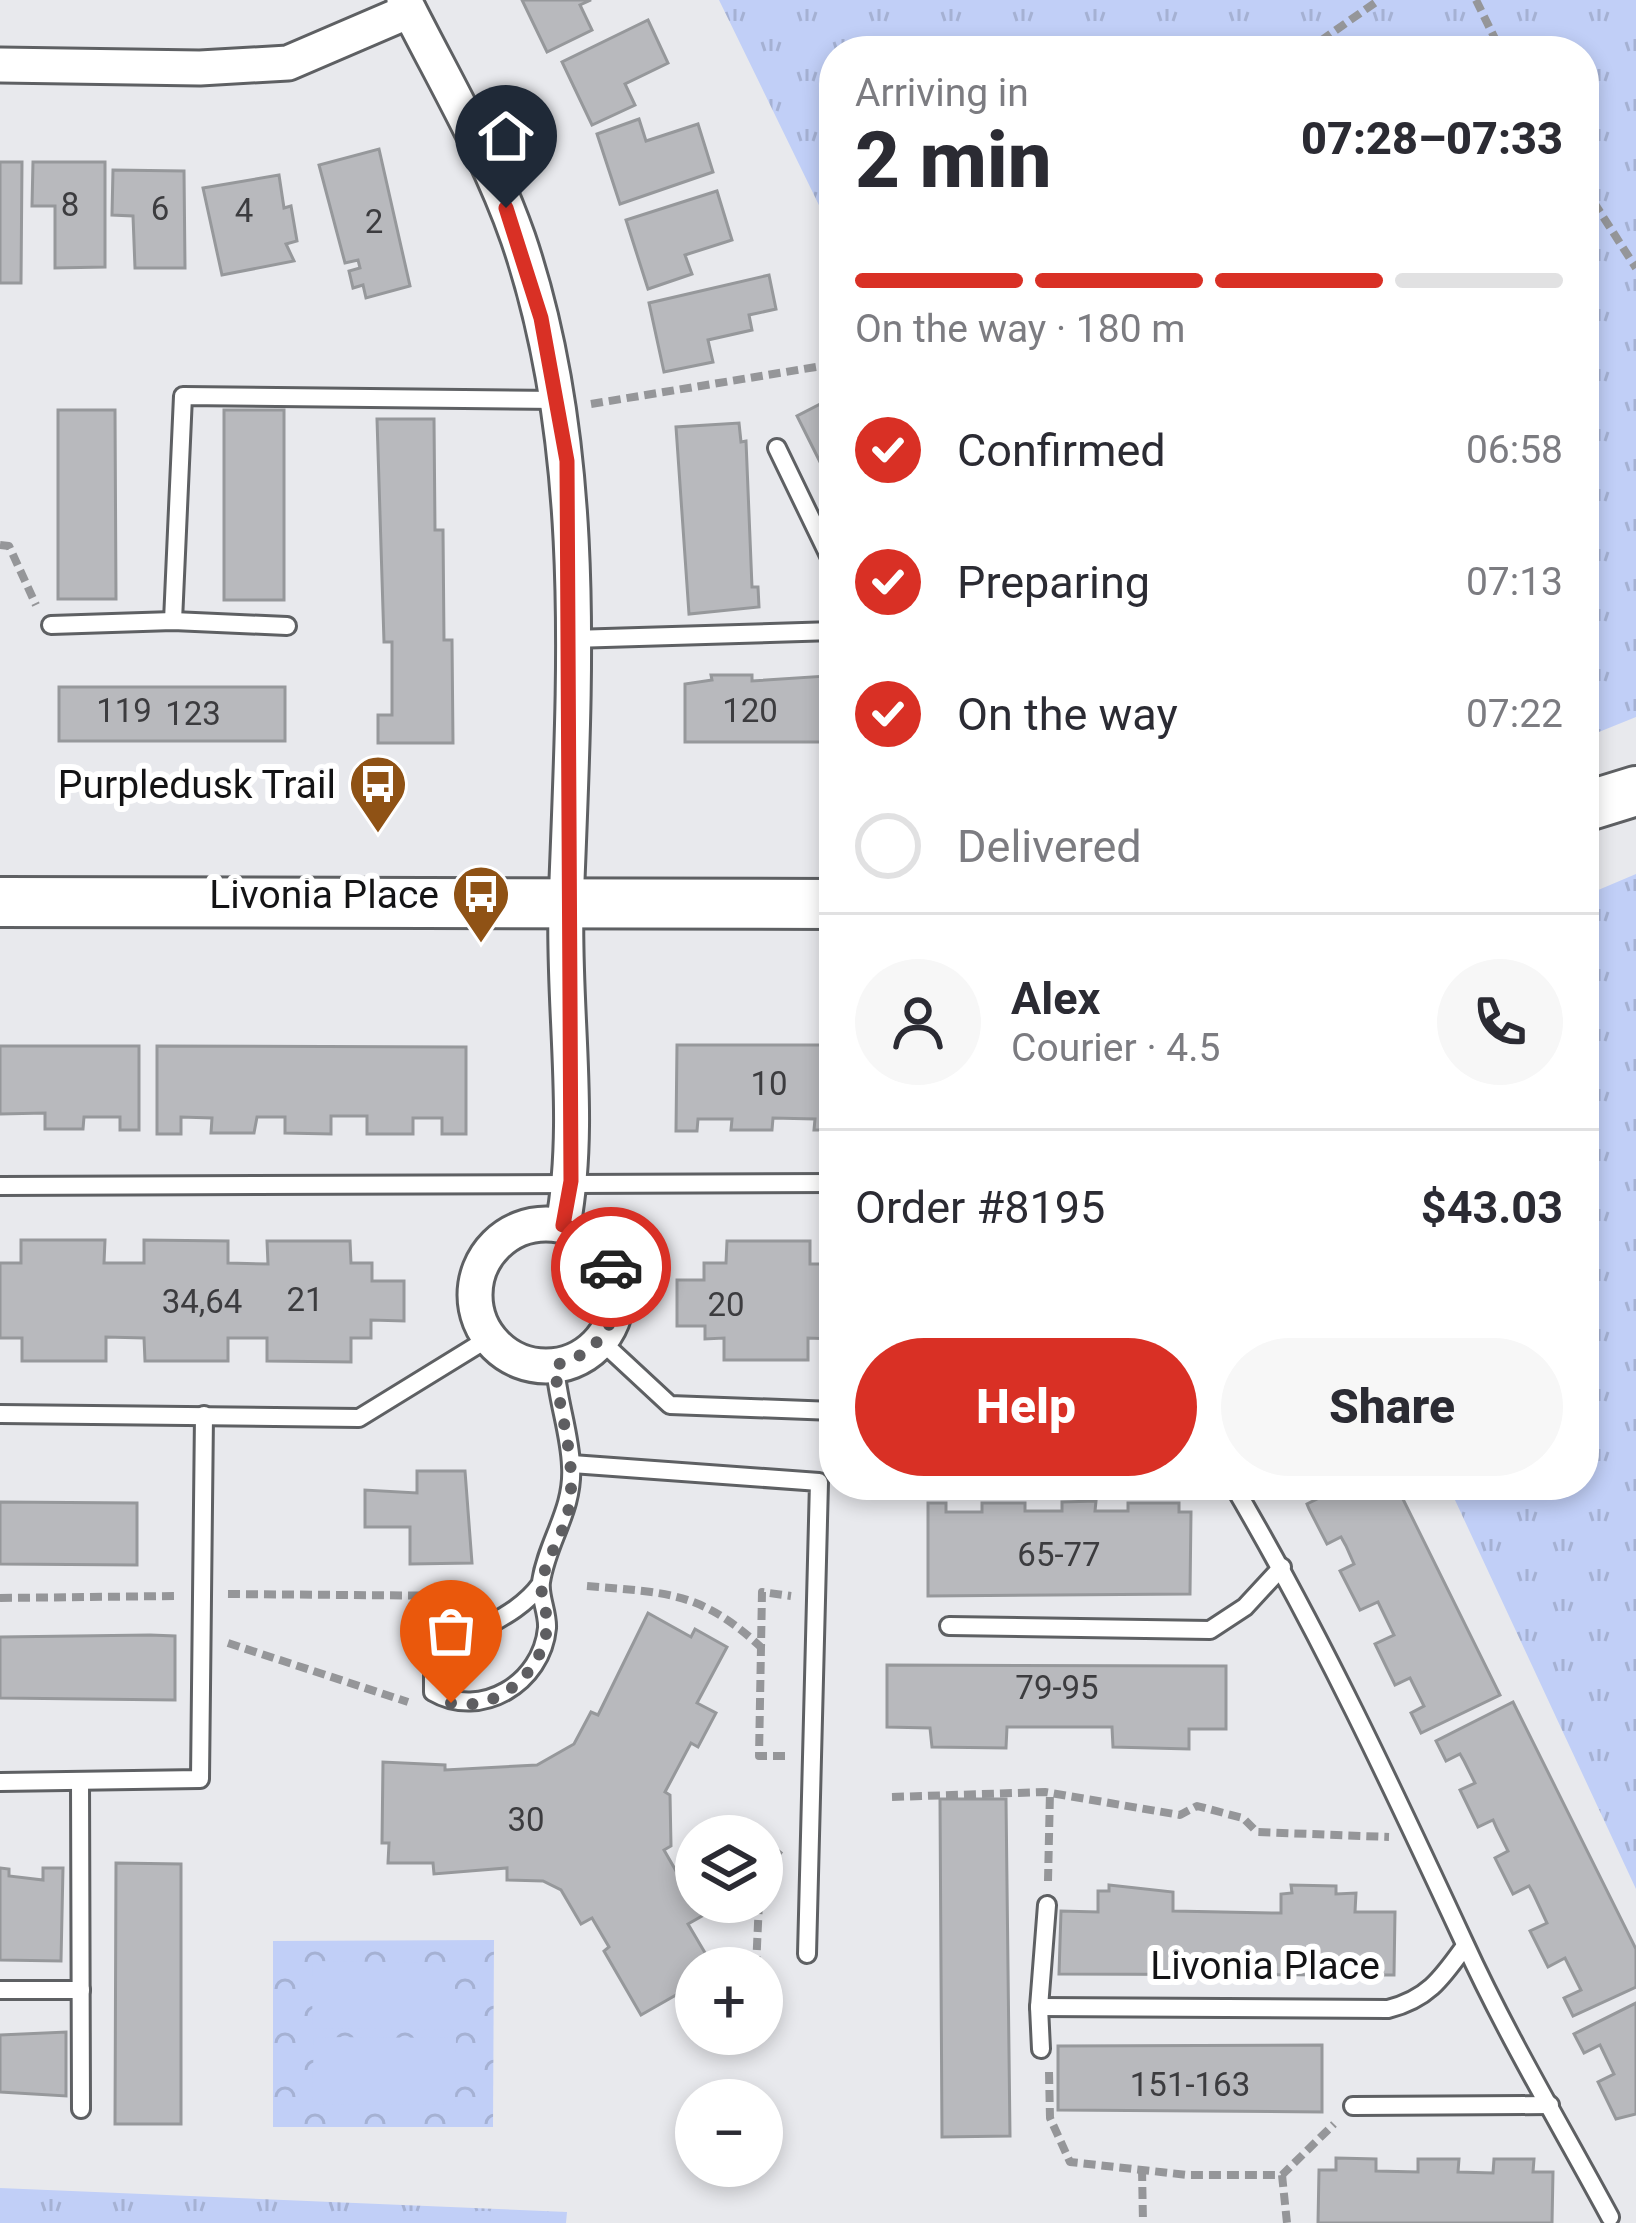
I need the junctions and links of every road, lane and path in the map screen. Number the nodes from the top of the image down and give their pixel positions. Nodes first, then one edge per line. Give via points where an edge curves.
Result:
1 (1379, 0) edge
2 (1476, 0) edge
3 (407, 6) edge
4 (1327, 36) edge
5 (1494, 36) edge
6 (0, 65) edge
7 (1599, 210) edge
8 (1636, 268) edge
9 (819, 366) edge
10 (559, 407) junction
11 (777, 448) dead end
12 (819, 535) edge
13 (0, 545) edge
14 (173, 621) junction
15 (51, 625) joint
16 (287, 626) dead end
17 (819, 631) edge
18 (572, 639) junction
19 (1636, 791) edge
20 (1599, 802) edge
21 (0, 902) edge
22 (819, 904) edge
23 (566, 907) junction
24 (571, 1181) junction
25 (819, 1183) edge
26 (0, 1186) edge
27 (563, 1225) junction
28 (489, 1338) junction
29 (600, 1340) junction
30 (555, 1365) junction
31 (819, 1410) edge
32 (0, 1414) edge
33 (204, 1415) junction
34 (572, 1464) junction
35 (1242, 1500) edge
36 (1282, 1567) junction
37 (540, 1585) junction
38 (587, 1586) dead end
39 (202, 1594) junction
40 (472, 1596) dead end
41 (0, 1598) edge
42 (816, 1599) junction
43 (949, 1626) dead end
44 (202, 1632) junction
45 (765, 1651) junction
46 (415, 1705) dead end
47 (812, 1756) junction
48 (80, 1781) junction
49 (0, 1783) edge
50 (1050, 1792) junction
51 (892, 1797) dead end
52 (1419, 1838) junction
53 (1047, 1905) joint
54 (1465, 1946) junction
55 (807, 1954) dead end
56 (0, 1990) edge
57 (82, 1990) junction
58 (1039, 2007) junction
59 (1041, 2049) joint
60 (1550, 2105) junction
61 (1353, 2106) joint
62 (81, 2109) dead end
63 (1142, 2170) junction
64 (1282, 2175) junction
65 (1610, 2217) dead end
66 (1143, 2223) edge
67 (1287, 2223) edge

1 - 4 path
2 - 5 path
3 - 6 street via 288,63
3 - 10 street via 518,238
7 - 8 path
9 - 10 path
10 - 14 lane via 183,396
10 - 18 street
11 - 12 lane
13 - 15 path via 9,546 27,594
14 - 15 lane
14 - 16 lane
17 - 18 lane
18 - 23 street
19 - 20 main road
21 - 23 main road
22 - 23 main road
23 - 24 street
24 - 25 lane
24 - 26 lane
24 - 27 street
27 - 28 street via 520,1228 486,1256 475,1297
27 - 29 street via 585,1235 614,1273 617,1296
28 - 30 street via 530,1364
28 - 33 lane via 359,1418
29 - 30 street
29 - 31 lane via 670,1405
30 - 34 lane
32 - 33 lane
33 - 39 lane
34 - 37 lane via 568,1512
34 - 42 lane via 819,1482
35 - 36 lane
36 - 43 lane via 1210,1630
36 - 52 lane
37 - 37 lane via 526,1604 450,1645 433,1665 433,1692 465,1706 523,1680 541,1657 547,1627
38 - 45 path via 685,1595 734,1621
39 - 40 path
39 - 41 path
39 - 44 lane
42 - 45 path via 762,1592
42 - 47 lane
44 - 46 path
44 - 48 lane via 200,1779
45 - 47 path via 759,1756
47 - 55 lane
48 - 49 lane
48 - 57 lane
50 - 51 path
50 - 52 path via 1180,1815 1198,1806 1243,1818 1257,1832
50 - 53 path
52 - 54 lane
53 - 58 lane
54 - 58 lane, Livonia Place via 1418,2002 1388,2008
54 - 60 lane
56 - 57 lane
57 - 62 lane
58 - 59 lane
59 - 63 path via 1050,2118 1070,2162
60 - 61 lane
60 - 65 lane
61 - 64 path
63 - 64 path
63 - 66 path
64 - 67 path

